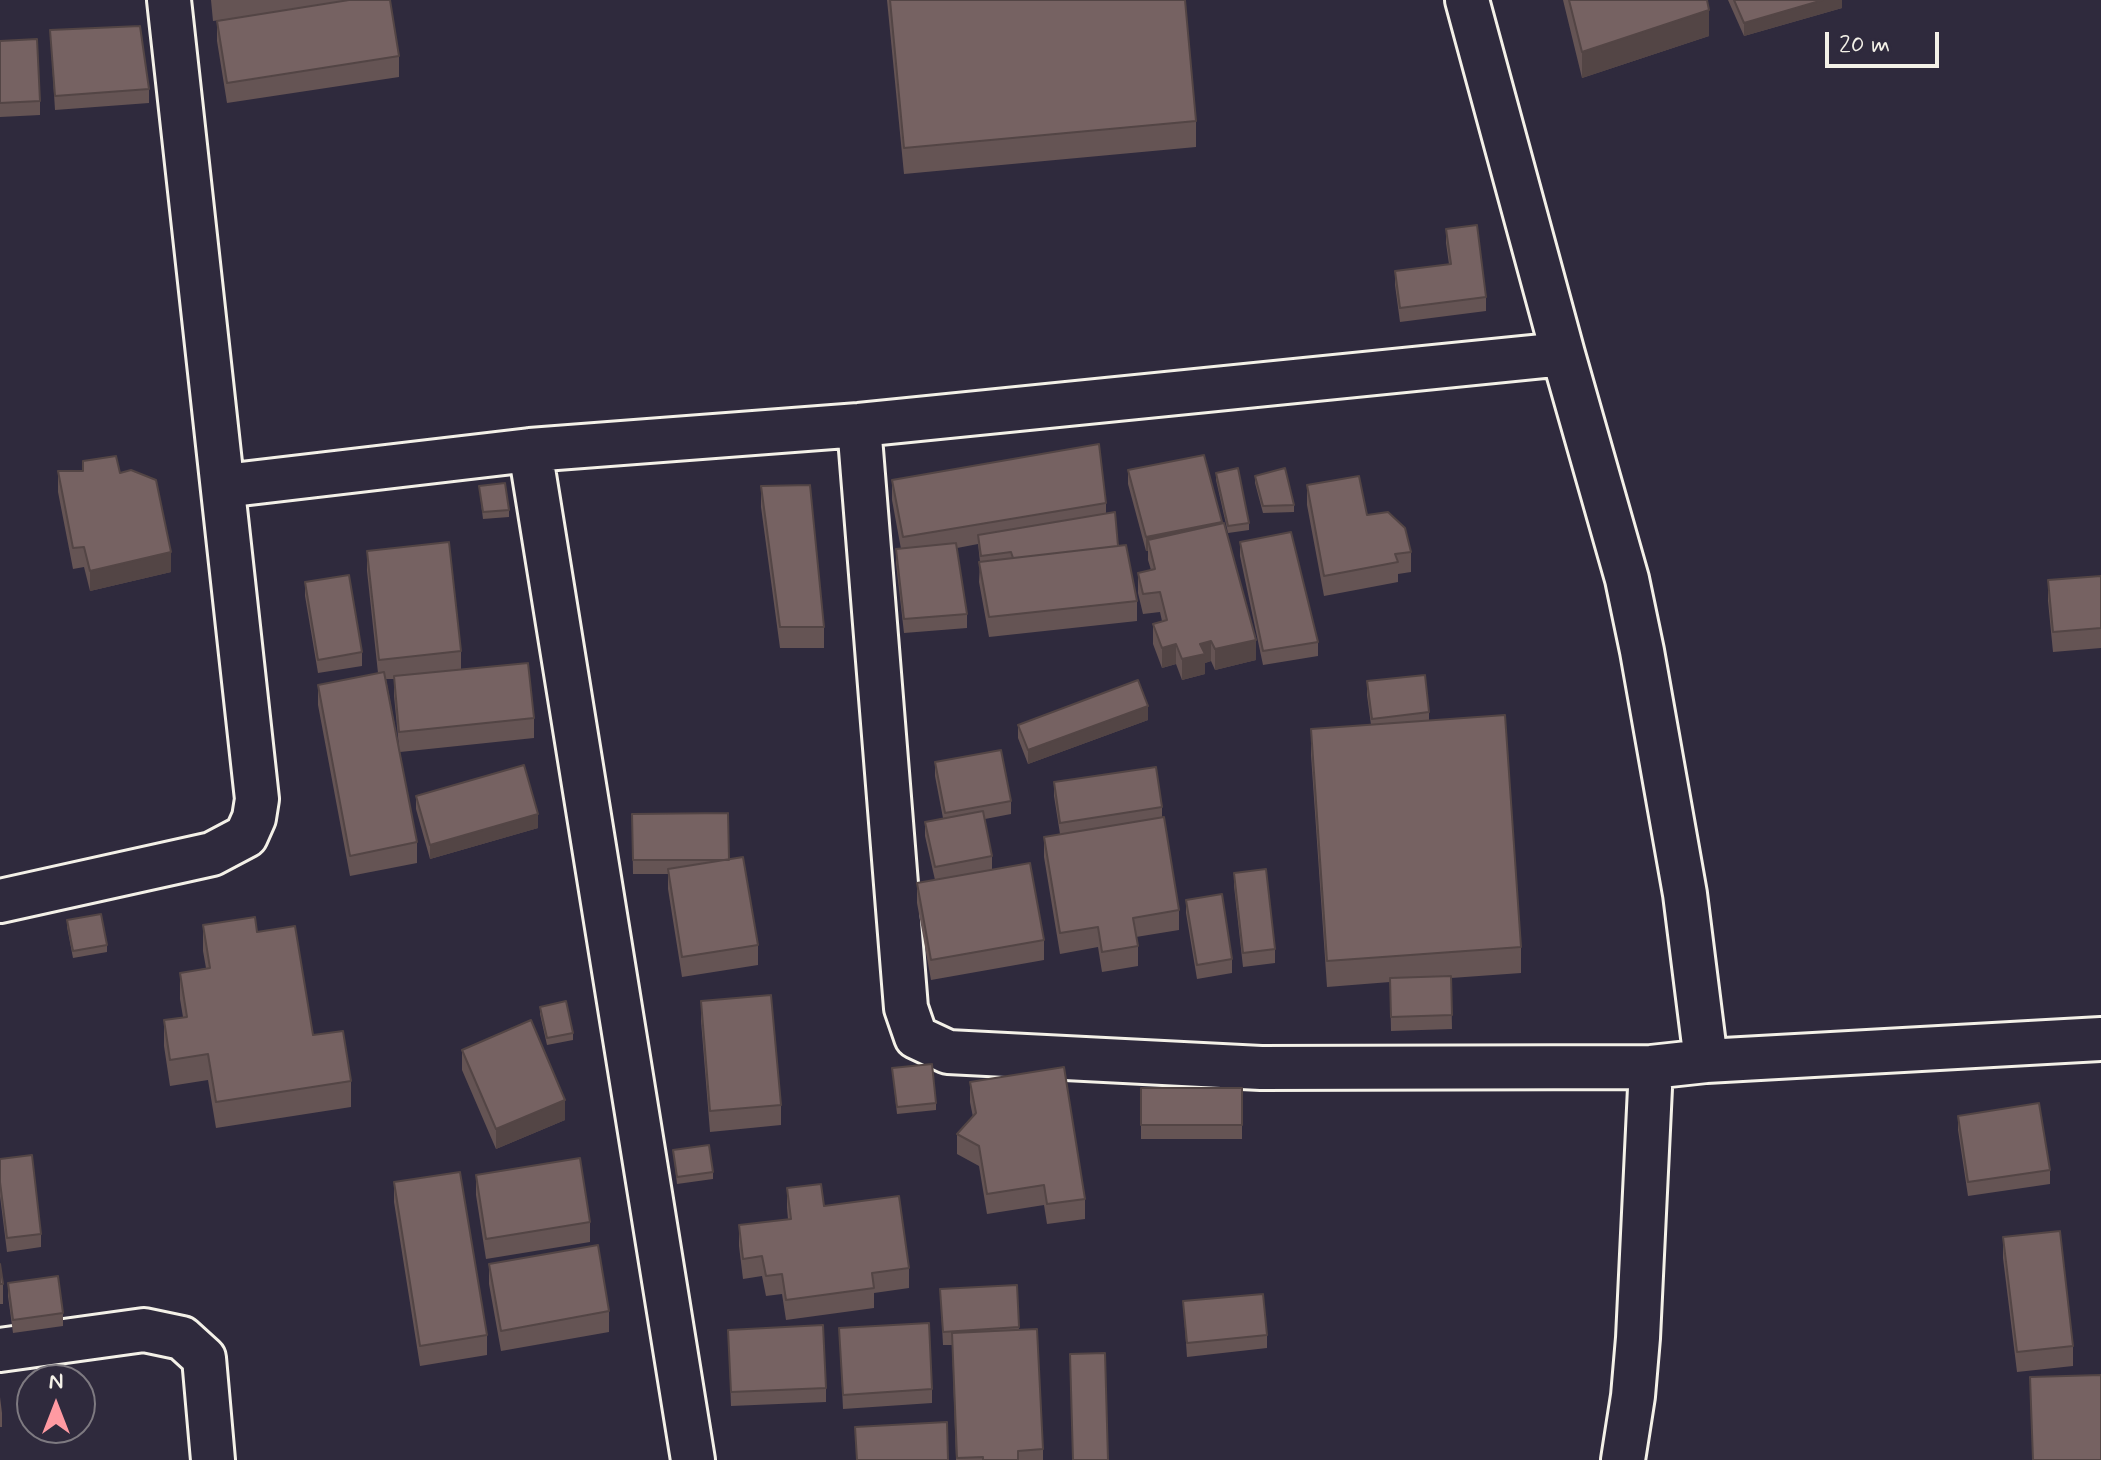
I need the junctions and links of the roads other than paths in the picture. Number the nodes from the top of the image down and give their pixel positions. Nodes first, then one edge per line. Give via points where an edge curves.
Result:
1 (169, 0) edge
2 (1467, 0) edge
3 (1563, 354) junction
4 (859, 425) junction
5 (530, 450) junction
6 (224, 486) junction
7 (0, 901) edge
8 (2101, 1039) edge
9 (1706, 1061) junction
10 (1651, 1067) junction
11 (0, 1350) edge
12 (213, 1460) edge
13 (693, 1460) edge
14 (1623, 1460) edge

1 - 6 street
2 - 3 street
3 - 4 street
3 - 9 street via 1627,579 1642,651 1685,894
4 - 5 street
4 - 10 street via 906,1008 916,1037 948,1052 1261,1068
5 - 6 street
5 - 13 street
6 - 7 street via 257,799 246,836 212,854
8 - 9 street
9 - 10 street
10 - 14 street via 1638,1338
11 - 12 street via 144,1330 182,1338 204,1358

